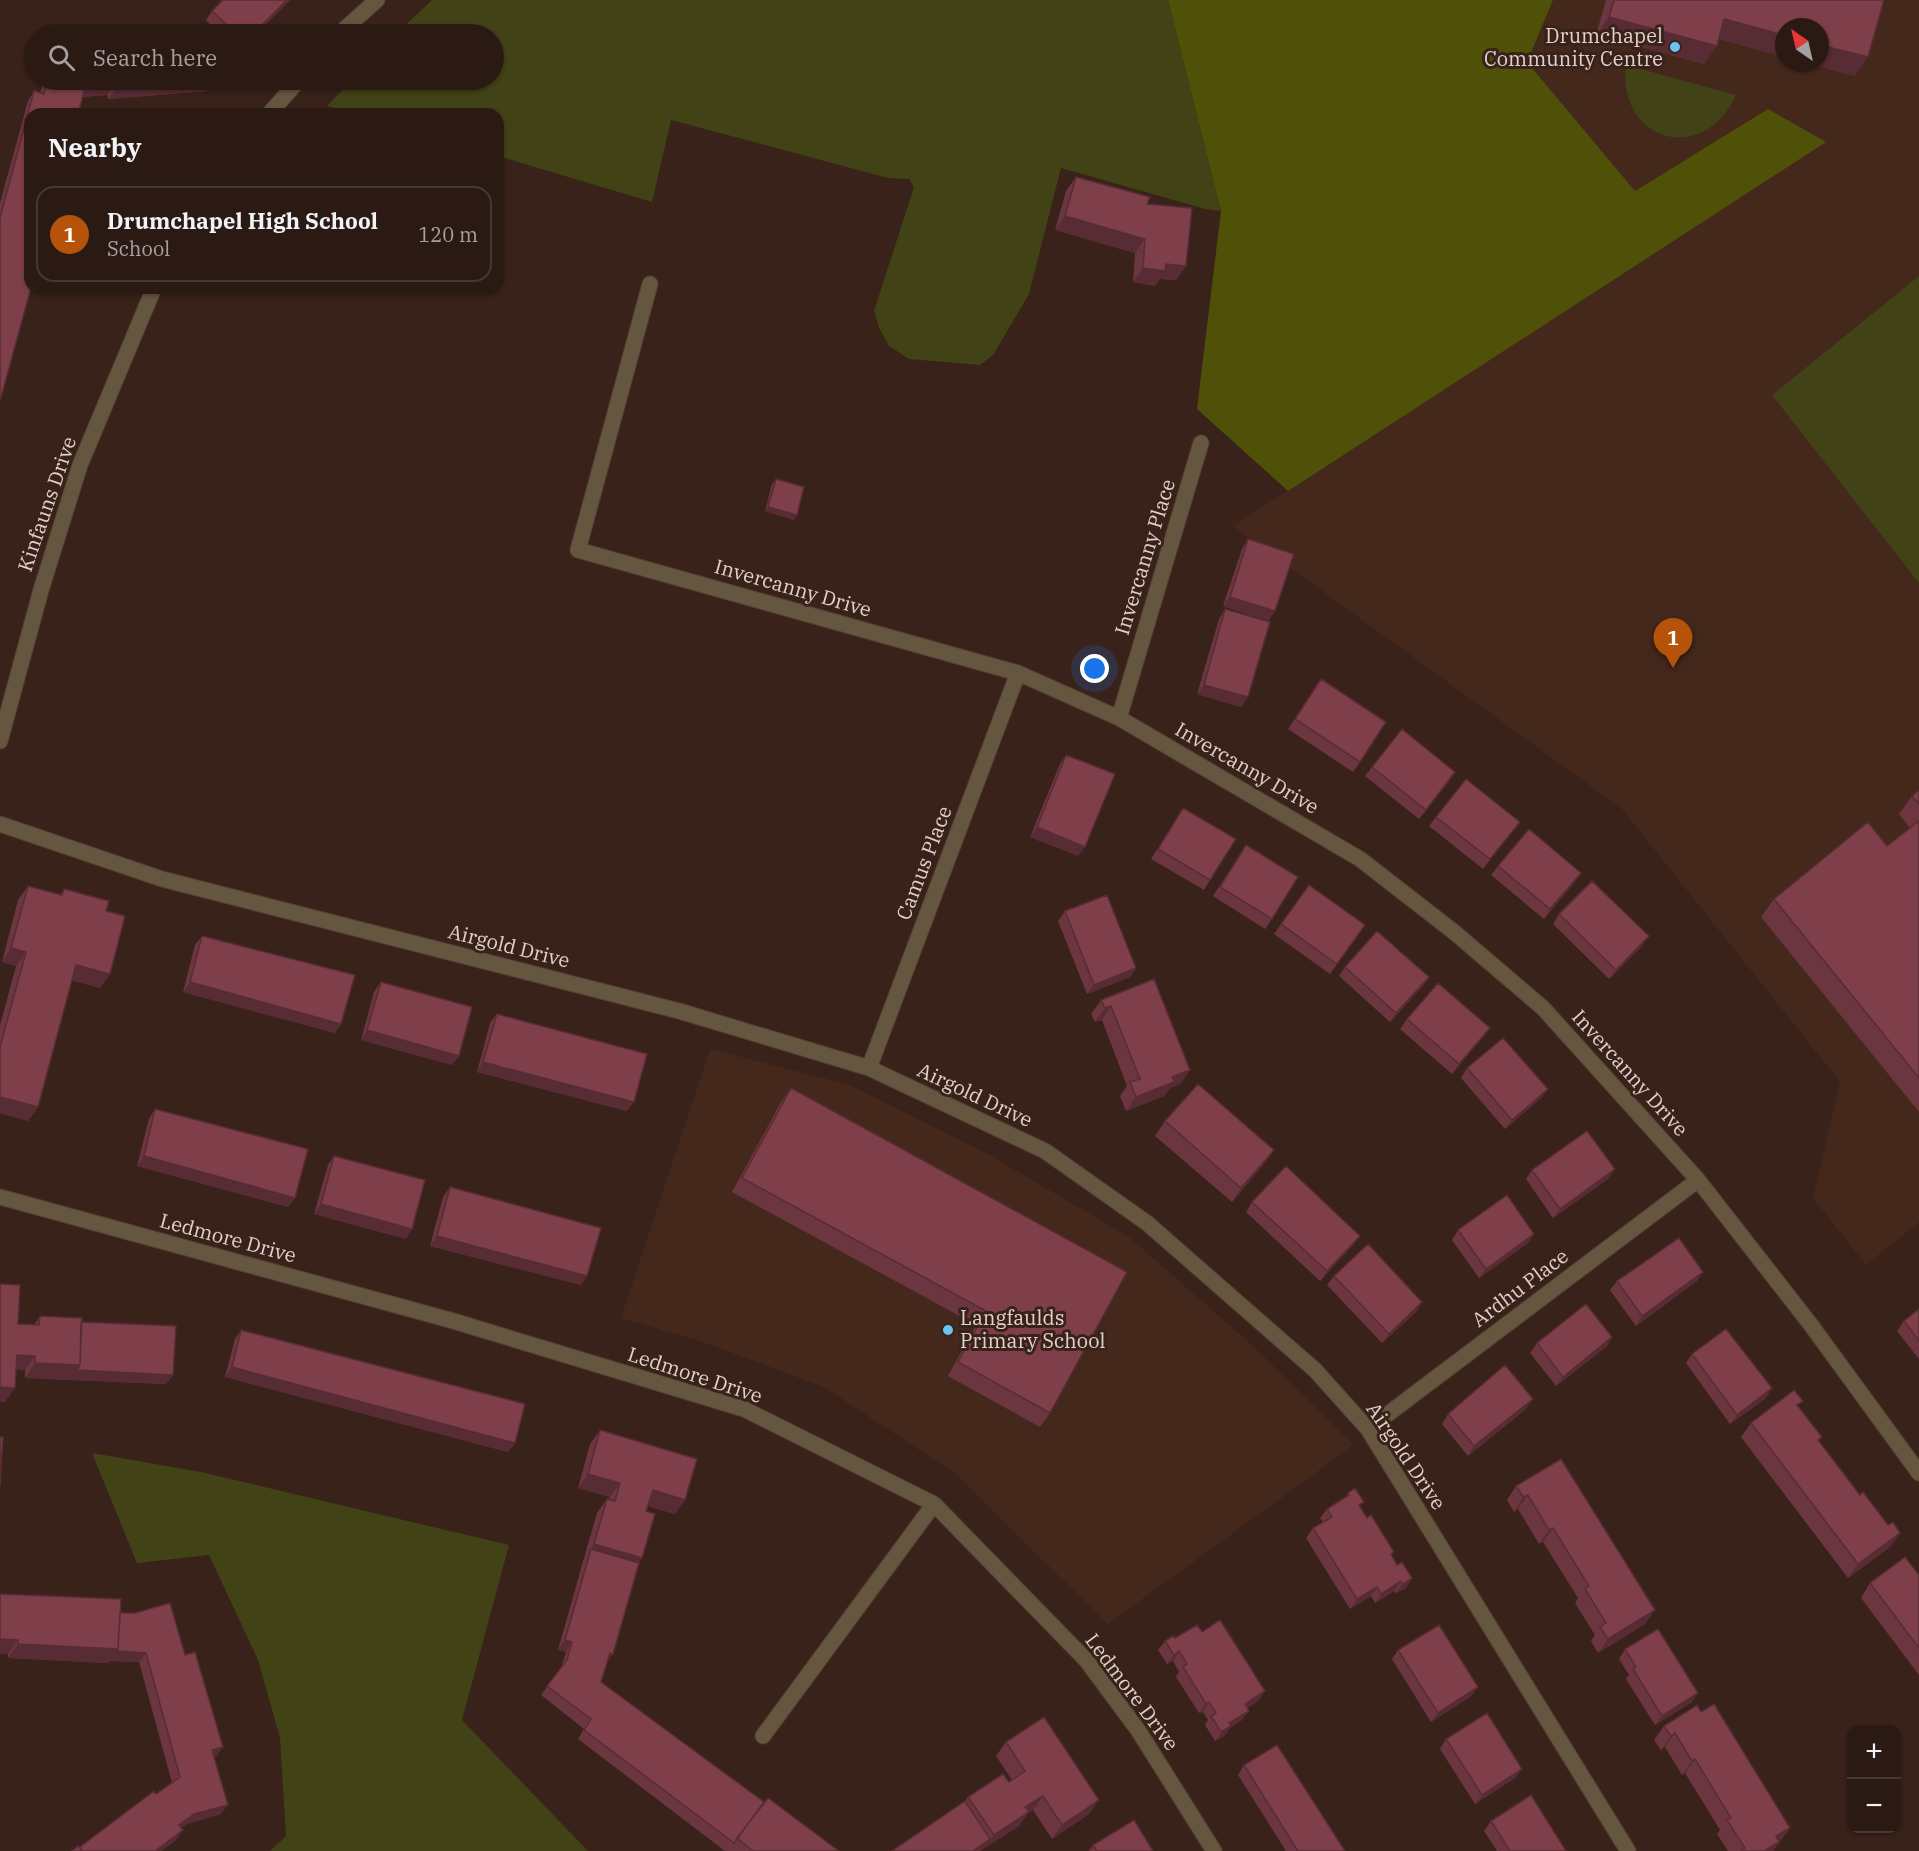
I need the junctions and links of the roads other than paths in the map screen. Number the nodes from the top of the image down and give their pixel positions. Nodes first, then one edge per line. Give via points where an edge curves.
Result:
1 (377, 0) edge
2 (350, 24) edge
3 (289, 90) edge
4 (274, 108) edge
5 (650, 284) dead end
6 (151, 294) edge
7 (1201, 443) dead end
8 (1018, 673) junction
9 (1119, 718) junction
10 (0, 741) edge
11 (0, 824) edge
12 (869, 1068) junction
13 (1698, 1180) junction
14 (0, 1197) edge
15 (1368, 1429) junction
16 (1919, 1473) edge
17 (934, 1504) junction
18 (763, 1736) dead end
19 (1214, 1851) edge
20 (1628, 1851) edge

1 - 2 street
3 - 4 street
5 - 8 street, Invercanny Drive via 578,550
6 - 10 street, Kinfauns Drive via 80,465
7 - 9 street, Invercanny Place
8 - 9 street, Invercanny Drive
8 - 12 street, Camus Place
9 - 13 street, Invercanny Drive via 1360,860 1454,932 1543,1008
11 - 12 street, Airgold Drive via 162,879 679,1011
12 - 15 street, Airgold Drive via 1045,1151 1147,1223 1315,1370
13 - 15 street, Ardhu Place
13 - 16 street, Invercanny Drive
14 - 17 street, Ledmore Drive via 450,1320 744,1409
15 - 20 street, Airgold Drive
17 - 18 street
17 - 19 street, Ledmore Drive via 1086,1660 1138,1730

